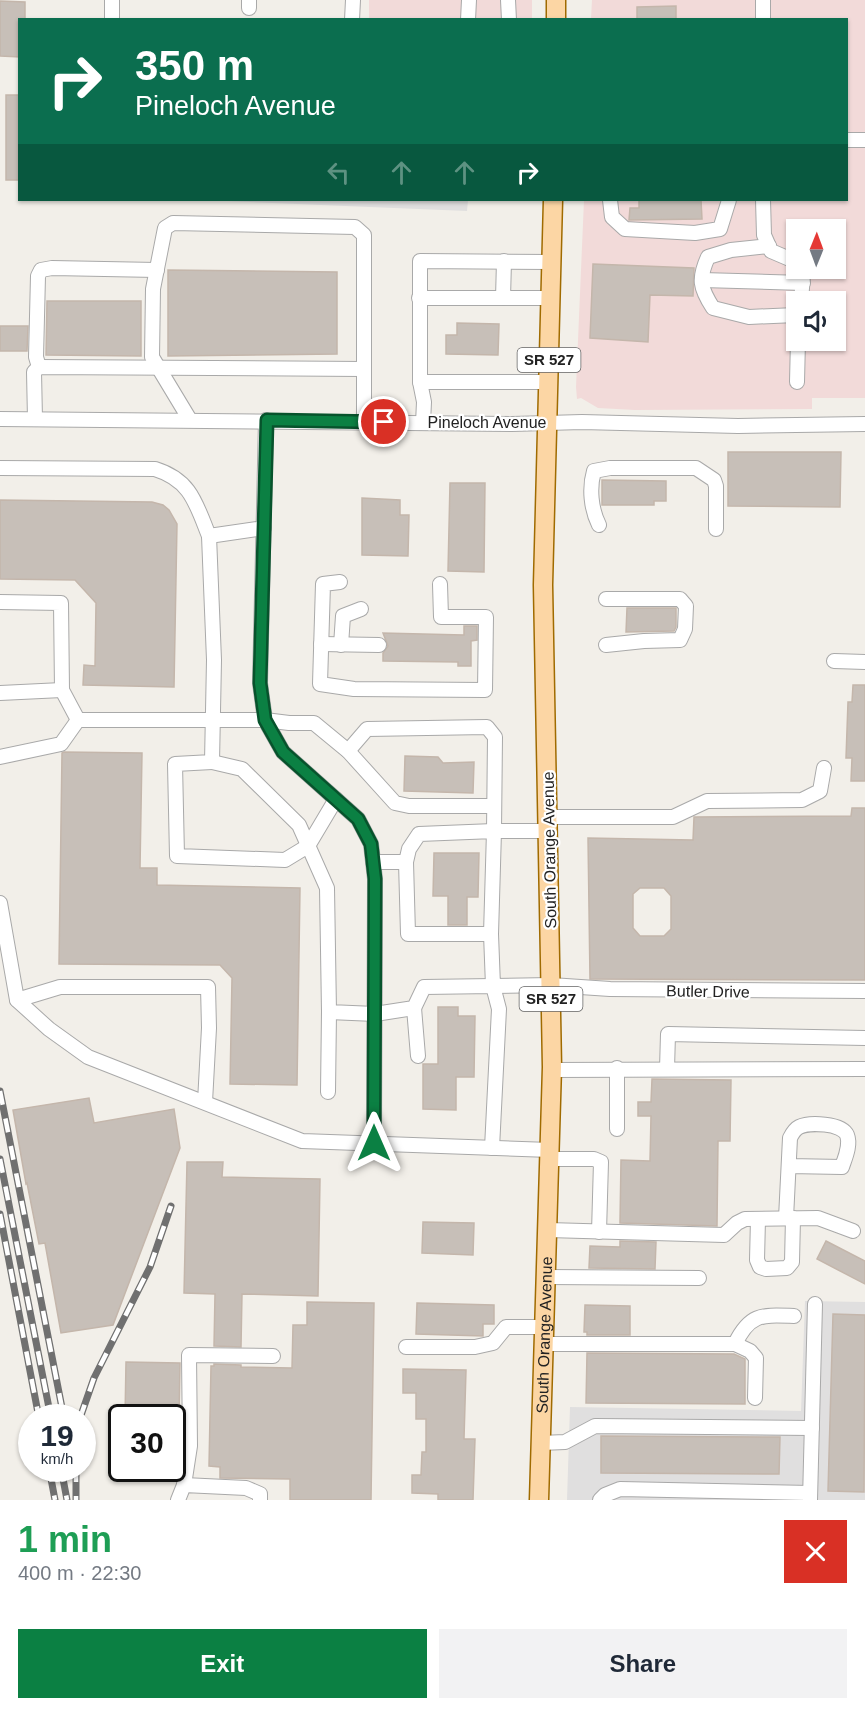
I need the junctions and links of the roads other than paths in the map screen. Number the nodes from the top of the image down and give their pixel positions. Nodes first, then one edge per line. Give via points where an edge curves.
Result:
1 (112, 0) edge
2 (353, 0) edge
3 (469, 0) edge
4 (508, 0) edge
5 (556, 0) edge
6 (764, 0) edge
7 (112, 18) edge
8 (352, 18) edge
9 (468, 18) edge
10 (509, 18) edge
11 (556, 18) edge
12 (763, 18) edge
13 (848, 140) edge
14 (865, 140) edge
15 (553, 201) edge
16 (610, 201) edge
17 (763, 201) edge
18 (723, 206) edge
19 (769, 246) junction
20 (786, 257) edge
21 (504, 261) junction
22 (552, 262) junction
23 (157, 270) junction
24 (803, 279) edge
25 (702, 280) junction
26 (803, 283) junction
27 (802, 291) edge
28 (419, 298) junction
29 (503, 298) junction
30 (551, 298) junction
31 (786, 315) edge
32 (797, 351) edge
33 (39, 367) junction
34 (159, 369) junction
35 (364, 369) junction
36 (796, 381) dead end
37 (420, 382) junction
38 (548, 382) junction
39 (0, 419) edge
40 (35, 419) junction
41 (190, 420) junction
42 (267, 420) junction
43 (364, 422) junction
44 (547, 422) junction
45 (423, 423) junction
46 (865, 424) edge
47 (0, 468) edge
48 (599, 525) dead end
49 (264, 528) junction
50 (716, 529) dead end
51 (209, 536) junction
52 (340, 582) dead end
53 (440, 584) dead end
54 (606, 599) dead end
55 (0, 602) edge
56 (361, 609) dead end
57 (321, 644) junction
58 (341, 645) junction
59 (379, 645) dead end
60 (606, 645) dead end
61 (834, 661) dead end
62 (865, 662) edge
63 (62, 690) junction
64 (0, 693) edge
65 (78, 720) junction
66 (212, 720) junction
67 (265, 720) junction
68 (348, 751) junction
69 (0, 757) edge
70 (212, 762) junction
71 (824, 768) dead end
72 (336, 799) junction
73 (495, 806) junction
74 (548, 824) junction
75 (494, 831) junction
76 (308, 846) junction
77 (373, 862) junction
78 (406, 862) junction
79 (0, 903) edge
80 (491, 934) junction
81 (551, 985) junction
82 (494, 986) junction
83 (865, 991) edge
84 (17, 1000) junction
85 (414, 1008) junction
86 (329, 1012) junction
87 (375, 1014) junction
88 (865, 1038) edge
89 (418, 1056) dead end
90 (616, 1068) junction
91 (667, 1068) junction
92 (865, 1069) edge
93 (552, 1070) junction
94 (328, 1092) dead end
95 (205, 1102) junction
96 (617, 1130) dead end
97 (374, 1143) junction
98 (492, 1148) junction
99 (550, 1154) junction
100 (789, 1166) junction
101 (789, 1218) junction
102 (758, 1219) junction
103 (548, 1230) junction
104 (853, 1231) dead end
105 (599, 1232) junction
106 (546, 1277) junction
107 (699, 1278) dead end
108 (815, 1304) dead end
109 (794, 1316) dead end
110 (544, 1336) junction
111 (735, 1344) junction
112 (406, 1347) dead end
113 (273, 1356) dead end
114 (755, 1398) dead end
115 (812, 1428) junction
116 (541, 1443) junction
117 (184, 1485) junction
118 (812, 1498) edge
119 (178, 1500) edge
120 (260, 1500) edge
121 (539, 1500) edge
122 (600, 1500) edge

1 - 7 street
2 - 8 street
3 - 9 street
4 - 10 street
5 - 11 main road
6 - 12 street
13 - 14 street
15 - 22 main road, South Orange Avenue / SR 527
16 - 18 street via 612,217 625,229 656,232 720,229
17 - 19 street via 764,235
19 - 20 street via 771,251
19 - 25 street via 708,257
21 - 22 street
21 - 28 street via 420,261
21 - 29 street
22 - 30 main road, South Orange Avenue / SR 527
23 - 33 street via 41,270 36,346
23 - 34 street via 152,357
23 - 35 street via 165,228 173,224 355,227 364,235
24 - 26 street
25 - 26 street
25 - 31 street via 703,293 713,308 749,317
26 - 27 street
28 - 29 street
28 - 37 street
29 - 30 street
30 - 38 main road, South Orange Avenue / SR 527
32 - 36 street
33 - 34 street
33 - 40 street via 34,372
34 - 35 street
34 - 41 street
35 - 43 street
37 - 38 street
37 - 45 street
38 - 44 main road, South Orange Avenue / SR 527
39 - 40 street, Pineloch Avenue
40 - 41 street, Pineloch Avenue
41 - 42 street, Pineloch Avenue
42 - 43 street, Pineloch Avenue
42 - 49 street
43 - 45 street, Pineloch Avenue
44 - 45 street, Pineloch Avenue
44 - 46 street, Pineloch Avenue
44 - 74 main road, South Orange Avenue / SR 527 via 543,585
47 - 51 street via 162,471 193,494
48 - 50 street via 593,513 594,471 696,468 714,480 716,486
49 - 51 street
49 - 67 street via 260,683
51 - 66 street
52 - 57 street via 323,584
53 - 57 street via 441,617 486,617 485,690 354,689 320,684
54 - 60 street via 680,599 686,606 685,629 680,640
55 - 63 street via 61,603
56 - 58 street via 342,616
57 - 58 street
58 - 59 street
61 - 62 street
63 - 64 street
63 - 65 street
65 - 66 street
65 - 69 street via 61,744
66 - 67 street
66 - 70 street
67 - 68 street via 314,723
67 - 72 street via 283,752
68 - 73 street via 395,803
68 - 73 street via 367,729 487,728 495,737
70 - 76 street via 242,769 299,825
70 - 76 street via 175,764 177,856 285,860
71 - 74 street via 820,791 802,800 707,801 673,817
72 - 76 street
72 - 77 street via 358,819 371,844
73 - 75 street
74 - 75 street
74 - 81 main road, South Orange Avenue / SR 527
75 - 78 street via 419,834
75 - 80 street
76 - 86 street via 327,888
77 - 78 street
77 - 87 street
78 - 80 street via 408,934
79 - 84 street
80 - 82 street
81 - 82 street, Butler Drive
81 - 83 street, Butler Drive
81 - 93 main road, South Orange Avenue / SR 527
82 - 85 street, Butler Drive via 424,987
82 - 98 street via 499,1009
84 - 95 street via 88,1057
84 - 95 street via 60,987 208,987
85 - 87 street
85 - 89 street
86 - 87 street
86 - 94 street
87 - 97 street
88 - 91 street via 668,1034
90 - 91 street
90 - 93 street
90 - 96 street
91 - 92 street
93 - 99 main road, South Orange Avenue / SR 527
95 - 97 street via 302,1141
97 - 98 street
98 - 99 street
99 - 103 main road, South Orange Avenue / SR 527
99 - 105 street via 601,1162
100 - 100 street via 790,1137 797,1127 836,1126 845,1131 848,1150 842,1167
100 - 101 street
101 - 102 street
101 - 102 street via 792,1262 787,1268 766,1269 757,1260
101 - 104 street via 819,1218
102 - 105 street via 745,1219 724,1235
103 - 105 street
103 - 106 main road, South Orange Avenue / SR 527
106 - 107 street
106 - 110 main road, South Orange Avenue / SR 527
108 - 115 street
109 - 111 street via 753,1320 743,1328
110 - 111 street
110 - 112 street via 506,1327 493,1342 475,1347
110 - 116 main road, South Orange Avenue / SR 527
111 - 114 street via 756,1358
113 - 117 street via 189,1354 189,1446
115 - 116 street via 595,1426 565,1442
115 - 118 street
116 - 121 main road, South Orange Avenue / SR 527
117 - 119 street
117 - 120 street via 246,1488 260,1494
118 - 122 street via 620,1489

